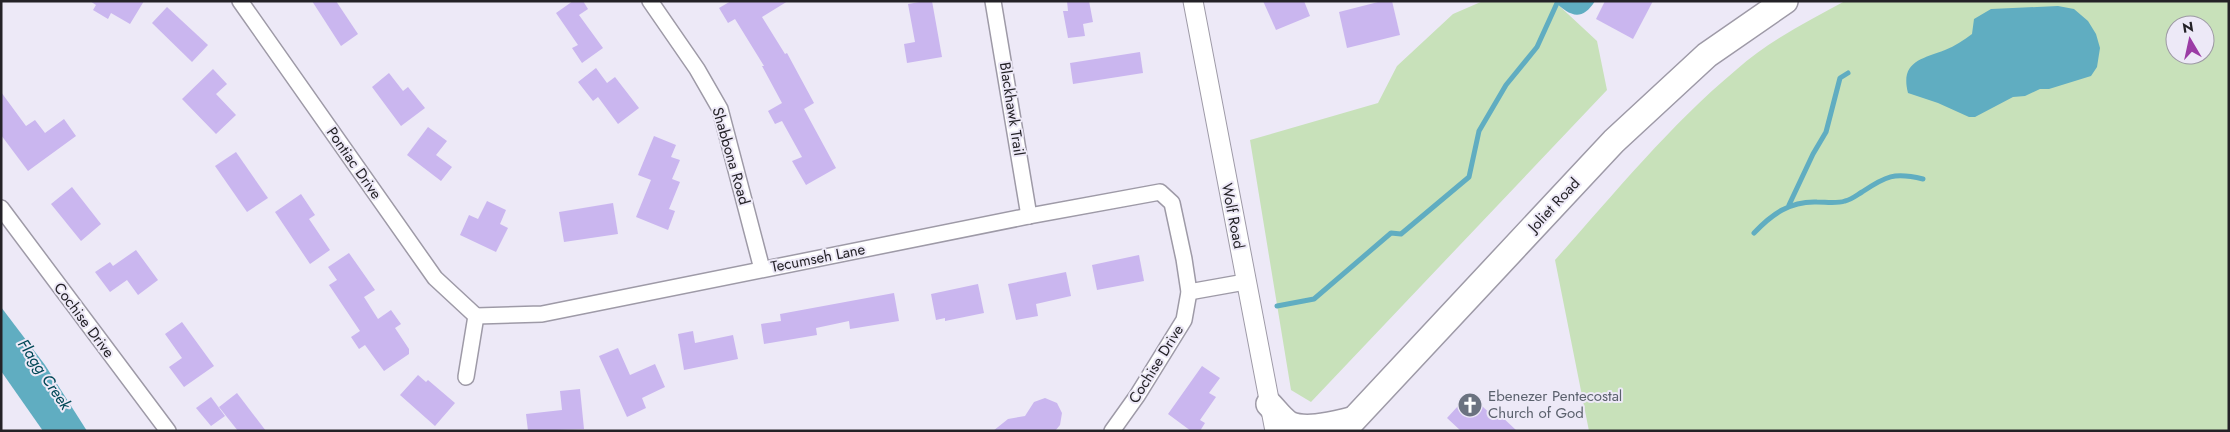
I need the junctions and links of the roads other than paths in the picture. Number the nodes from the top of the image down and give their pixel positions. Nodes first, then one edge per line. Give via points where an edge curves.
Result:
1 (240, 1) edge
2 (650, 1) edge
3 (993, 1) edge
4 (1193, 1) edge
5 (1785, 1) edge
6 (1160, 192) joint
7 (1, 208) edge
8 (1029, 216) junction
9 (762, 269) junction
10 (1245, 282) junction
11 (1189, 292) junction
12 (476, 316) junction
13 (466, 377) dead end
14 (1269, 404) junction
15 (1348, 426) edge
16 (168, 431) edge
17 (1112, 431) edge
18 (1275, 431) edge

1 - 12 street, Pontiac Drive via 435,278
2 - 9 street, Shabbona Road via 720,109
3 - 8 street, Blackhawk Trail
4 - 10 street, Wolf Road
5 - 15 main road, Joliet Road via 1707,55 1614,141
6 - 8 street, Tecumseh Lane
6 - 11 street, Cochise Drive via 1172,203
7 - 16 street, Cochise Drive
8 - 9 street, Tecumseh Lane
9 - 12 street, Tecumseh Lane via 542,314
10 - 11 street
10 - 14 street, Wolf Road
11 - 17 street, Cochise Drive via 1184,320
12 - 13 street
14 - 15 main road via 1289,424 1303,427
14 - 18 street, Wolf Road

